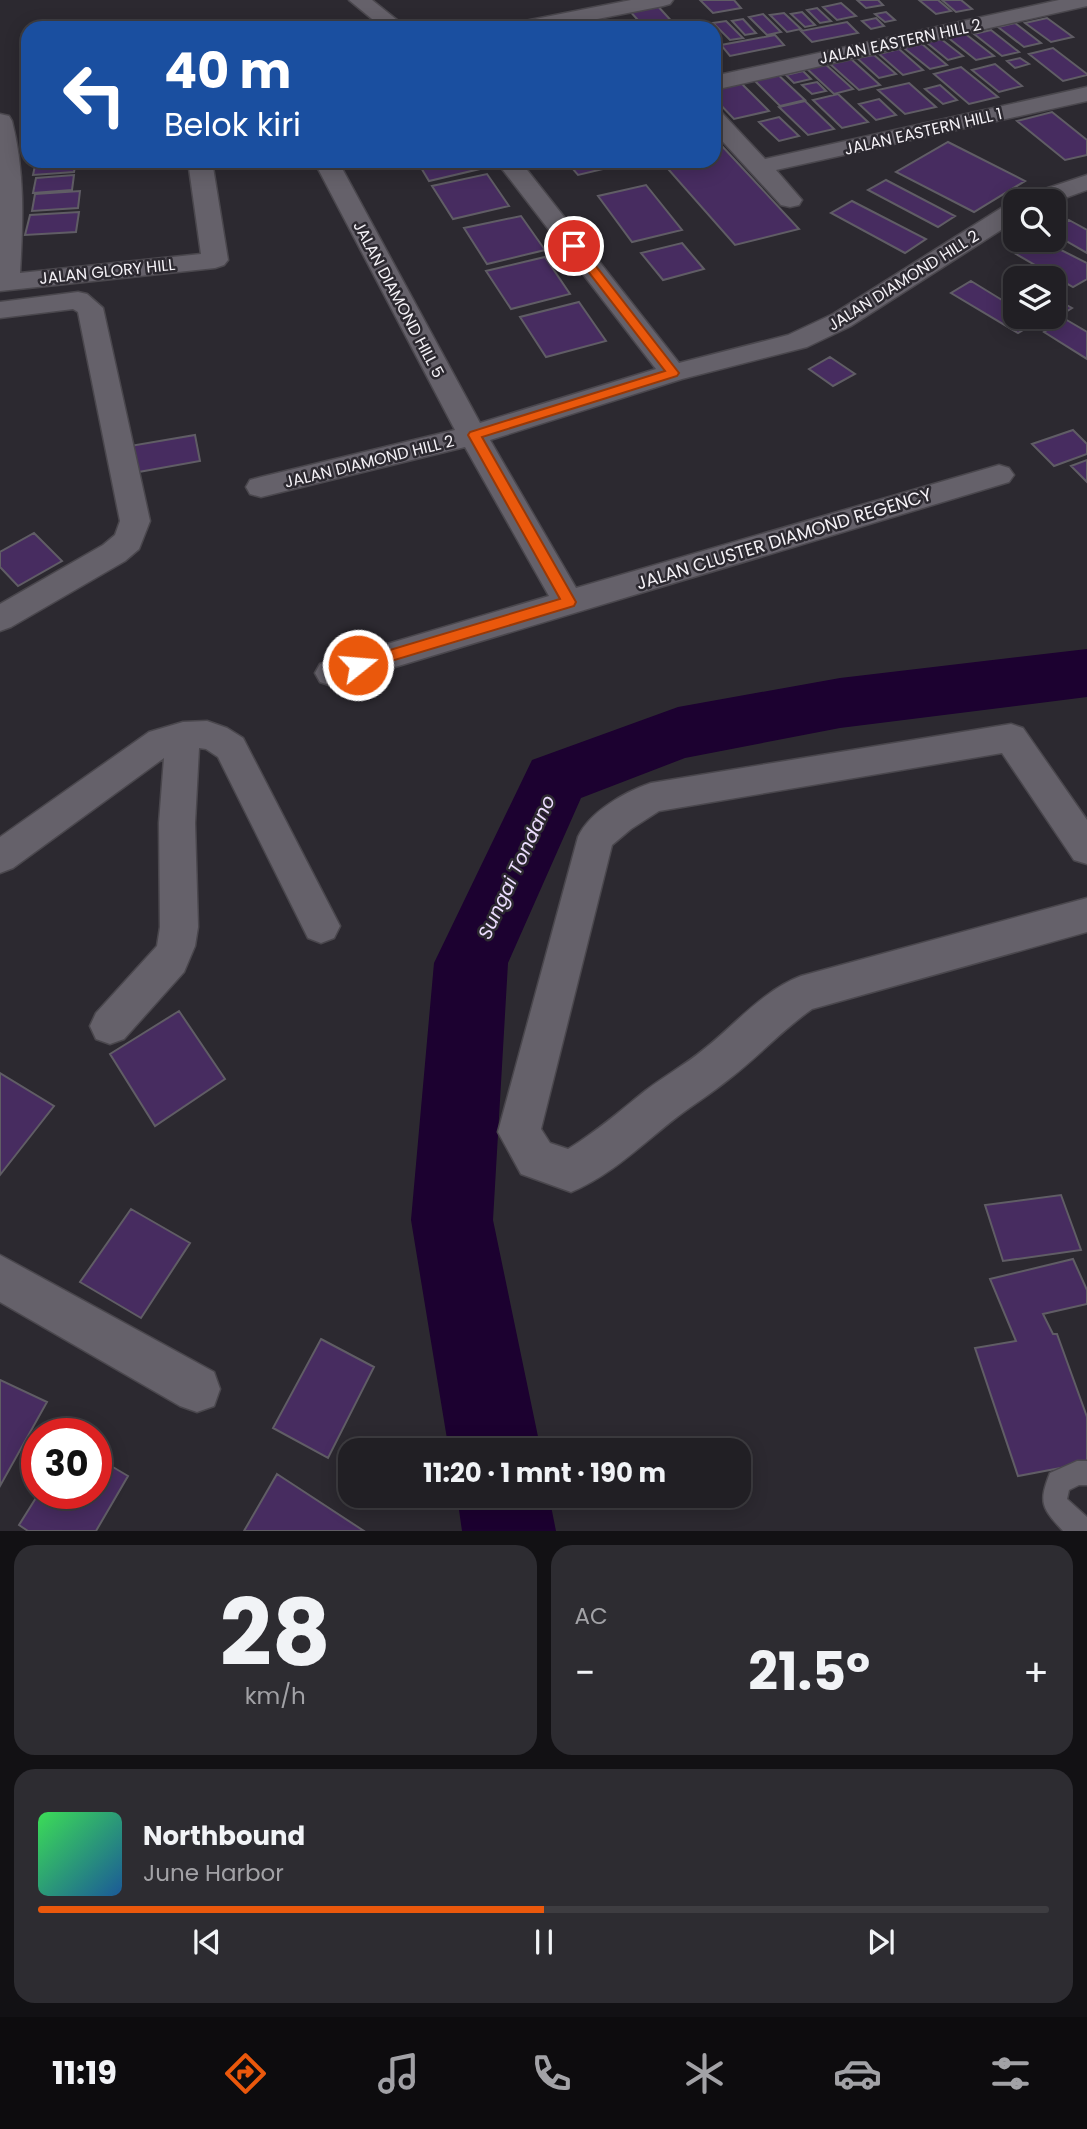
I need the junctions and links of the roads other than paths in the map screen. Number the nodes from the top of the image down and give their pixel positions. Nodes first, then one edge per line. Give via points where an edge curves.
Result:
1 (359, 0) edge
2 (663, 0) edge
3 (1078, 2) edge
4 (582, 8) edge
5 (1087, 18) edge
6 (387, 21) edge
7 (542, 21) edge
8 (721, 81) edge
9 (1087, 94) edge
10 (7, 119) edge
11 (721, 126) edge
12 (759, 167) junction
13 (201, 168) edge
14 (330, 168) edge
15 (513, 168) edge
16 (1087, 182) edge
17 (1066, 189) edge
18 (790, 201) dead end
19 (1003, 217) edge
20 (2, 292) edge
21 (673, 373) junction
22 (474, 435) junction
23 (999, 475) dead end
24 (261, 487) dead end
25 (568, 602) junction
26 (0, 619) edge
27 (332, 673) dead end
28 (183, 736) junction
29 (1087, 849) edge
30 (0, 857) edge
31 (1087, 915) edge
32 (321, 926) dead end
33 (110, 1026) dead end
34 (0, 1277) edge
35 (197, 1389) dead end
36 (1087, 1473) edge
37 (1087, 1530) edge

1 - 6 street
2 - 4 street
3 - 5 street
3 - 8 street, JALAN EASTERN HILL 2
4 - 7 street
9 - 12 street, JALAN EASTERN HILL 1
10 - 20 street via 12,183
11 - 12 street
12 - 18 street
13 - 20 street, JALAN GLORY HILL via 215,260
14 - 22 street, JALAN DIAMOND HILL 5
15 - 21 street
16 - 17 street
19 - 21 street, JALAN DIAMOND HILL 2 via 820,331
20 - 26 street via 78,300 90,308 135,521 128,541 114,553
21 - 22 street, JALAN DIAMOND HILL 2
22 - 24 street, JALAN DIAMOND HILL 2
22 - 25 street
23 - 25 street, JALAN CLUSTER DIAMOND REGENCY
25 - 27 street, JALAN CLUSTER DIAMOND REGENCY
28 - 30 street via 161,742
28 - 32 street via 206,733 221,737 231,748
28 - 33 street via 176,946 170,960
29 - 31 street via 1011,737 651,798 596,837 519,1132 536,1159 570,1171 604,1151 716,1065 800,994
34 - 35 street
36 - 37 lane via 1059,1482 1054,1503 1074,1524

